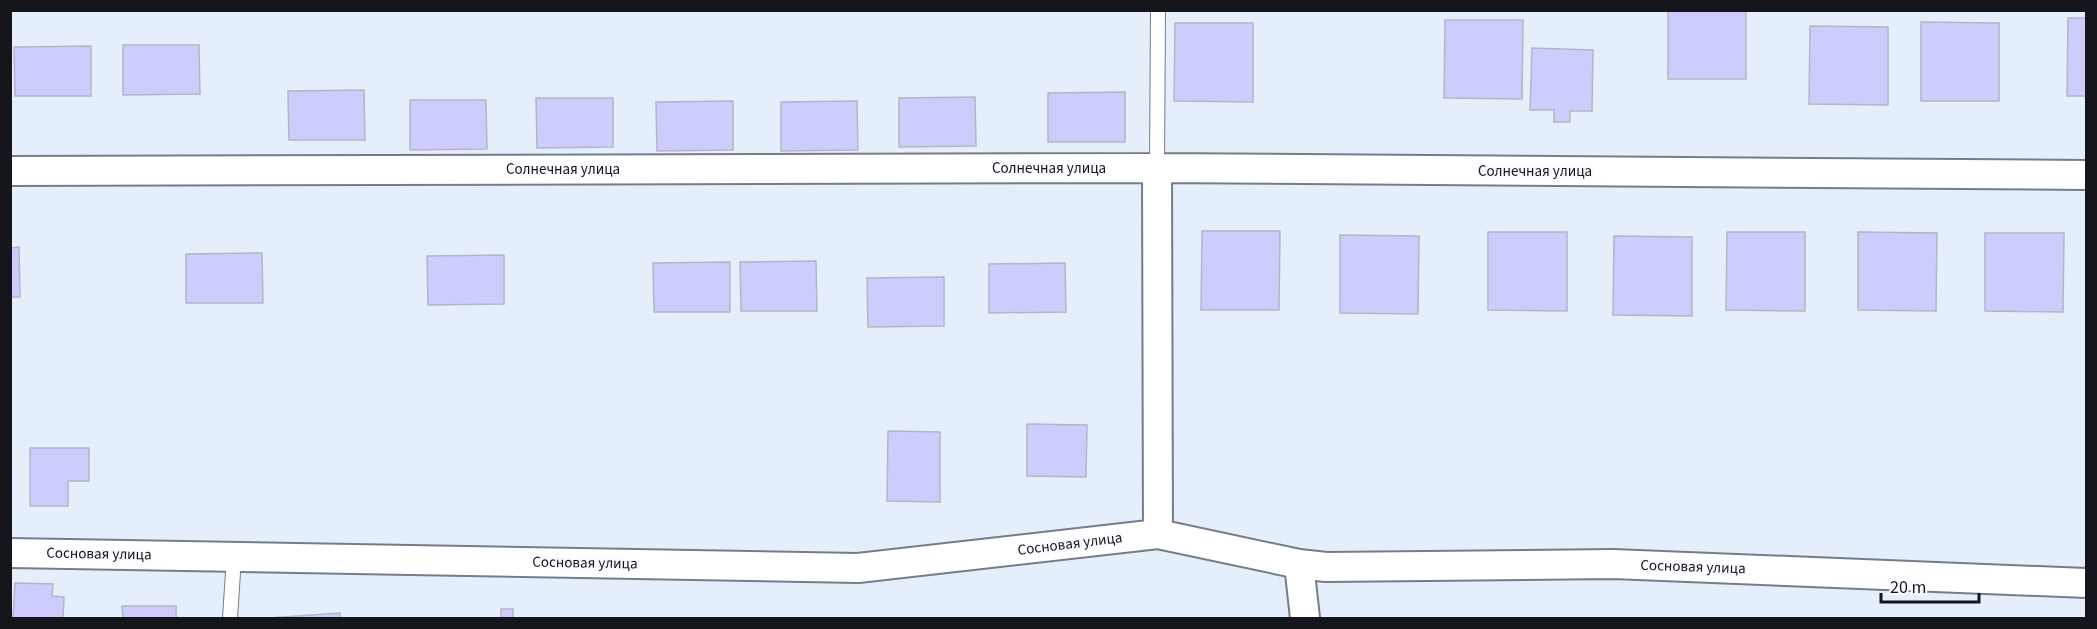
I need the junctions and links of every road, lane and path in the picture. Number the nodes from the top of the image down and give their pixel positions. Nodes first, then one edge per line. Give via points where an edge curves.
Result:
1 (1158, 10) edge
2 (1157, 168) junction
3 (10, 171) edge
4 (2086, 175) edge
5 (1158, 534) junction
6 (10, 552) edge
7 (234, 557) junction
8 (1299, 564) junction
9 (2086, 584) edge
10 (230, 618) edge
11 (1305, 618) edge

1 - 2 lane
2 - 3 street, Солнечная улица
2 - 4 street, Солнечная улица
2 - 5 street
5 - 7 street, Сосновая улица via 858,568
5 - 8 street, Сосновая улица
6 - 7 street, Сосновая улица
7 - 10 lane
8 - 9 street, Сосновая улица via 1613,564
8 - 11 street

